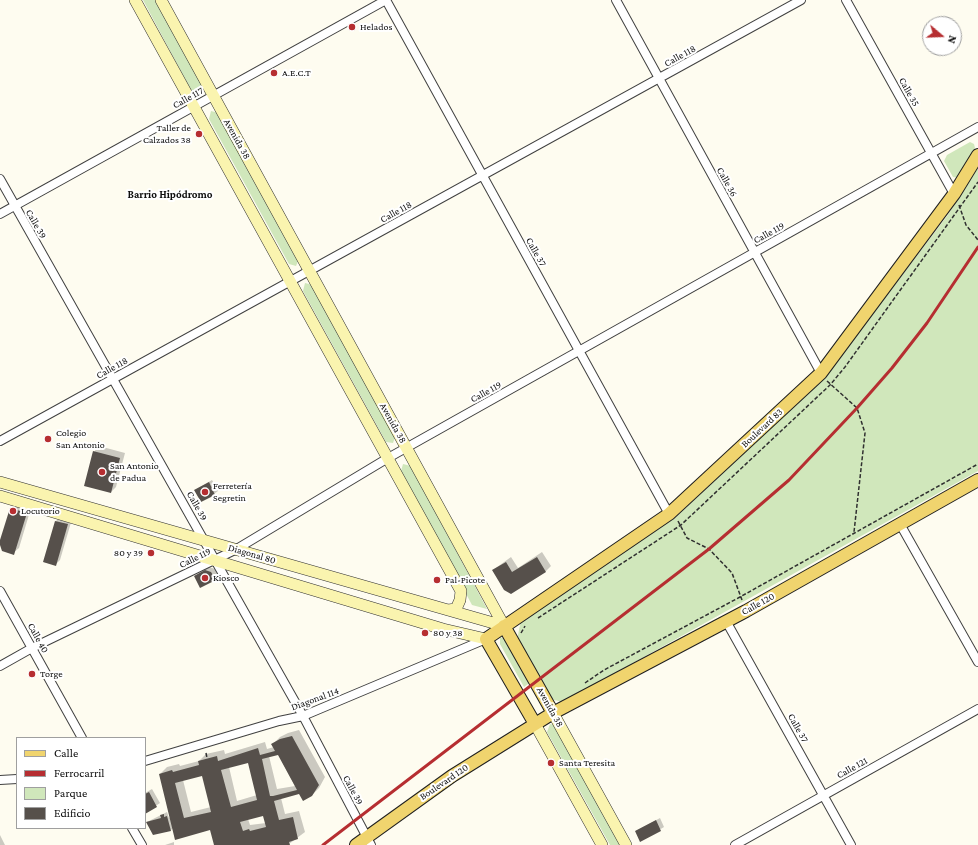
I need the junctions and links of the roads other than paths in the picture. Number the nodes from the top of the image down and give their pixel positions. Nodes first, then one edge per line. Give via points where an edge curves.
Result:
1 (135, 0) edge
2 (161, 0) edge
3 (386, 0) edge
4 (616, 0) edge
5 (802, 0) edge
6 (846, 0) edge
7 (659, 78) junction
8 (214, 96) junction
9 (194, 107) junction
10 (978, 127) edge
11 (932, 153) junction
12 (978, 155) edge
13 (483, 175) junction
14 (0, 179) edge
15 (954, 194) junction
16 (15, 206) junction
17 (0, 214) edge
18 (755, 252) junction
19 (309, 271) junction
20 (290, 281) junction
21 (579, 351) junction
22 (821, 373) junction
23 (113, 379) junction
24 (0, 441) edge
25 (406, 448) junction
26 (388, 458) junction
27 (978, 480) edge
28 (0, 482) edge
29 (0, 496) edge
30 (669, 514) junction
31 (900, 524) junction
32 (205, 540) junction
33 (235, 550) junction
34 (215, 560) junction
35 (0, 591) edge
36 (448, 610) junction
37 (726, 621) junction
38 (504, 626) junction
39 (486, 639) junction
40 (32, 648) junction
41 (978, 662) edge
42 (0, 666) edge
43 (978, 709) edge
44 (553, 713) junction
45 (303, 716) junction
46 (535, 724) junction
47 (81, 737) edge
48 (146, 761) edge
49 (16, 779) edge
50 (0, 780) edge
51 (824, 795) junction
52 (133, 829) edge
53 (369, 841) edge
54 (142, 845) edge
55 (356, 845) edge
56 (602, 845) edge
57 (626, 845) edge
58 (735, 845) edge
59 (851, 845) edge

1 - 9 main road, Avenida 38
2 - 8 main road, Avenida 38
3 - 8 street, Calle 117
3 - 13 street, Calle 37
4 - 7 street, Calle 36
5 - 7 street, Calle 118
6 - 11 street, Calle 35
7 - 13 street, Calle 118
7 - 18 street, Calle 36
8 - 9 street, Calle 117
8 - 19 main road, Avenida 38
9 - 16 street, Calle 117
9 - 20 main road, Avenida 38
10 - 11 street, Calle 119
11 - 15 street, Calle 35
11 - 18 street, Calle 119
12 - 15 main road, Boulevard 83
13 - 19 street, Calle 118
13 - 21 street, Calle 37
14 - 16 street, Calle 39
15 - 22 main road, Boulevard 83
16 - 17 street, Calle 117
16 - 23 street, Calle 39
18 - 21 street, Calle 119
18 - 22 street, Calle 36
19 - 20 street, Calle 118
19 - 25 main road, Avenida 38
20 - 23 street, Calle 118
20 - 26 main road, Avenida 38
21 - 25 street, Calle 119
21 - 30 street, Calle 37
22 - 30 main road, Boulevard 83
23 - 24 street, Calle 118
23 - 32 street, Calle 39
25 - 26 street, Calle 119
25 - 38 main road, Avenida 38
26 - 33 street, Calle 119
26 - 36 main road, Avenida 38 via 461,591 456,609
27 - 31 main road, Calle 120
28 - 32 main road, Diagonal 80
29 - 34 main road, Diagonal 80
30 - 38 main road, Boulevard 83
31 - 37 main road, Calle 120
31 - 41 street
32 - 33 main road, Diagonal 80
32 - 34 street, Calle 39
33 - 34 street, Calle 119
33 - 36 main road, Diagonal 80
34 - 39 main road, Diagonal 80 via 443,629
34 - 40 street, Calle 119
34 - 45 street, Calle 39
35 - 40 street, Calle 40
36 - 38 main road, Diagonal 80
37 - 44 main road, Calle 120
37 - 51 street, Calle 37
38 - 39 main road, Boulevard 83
38 - 44 main road, Avenida 38
39 - 45 street, Diagonal 114
39 - 46 main road
40 - 42 street, Calle 119
40 - 47 street, Calle 40
43 - 51 street, Calle 121
44 - 46 main road, Calle 120
44 - 57 main road, Avenida 38
45 - 48 street, Diagonal 114
45 - 53 street, Calle 39
46 - 53 main road, Boulevard 120 via 452,776
46 - 56 main road
49 - 50 street
51 - 58 street, Calle 121
51 - 59 street, Calle 37
52 - 54 street
53 - 55 main road, Boulevard 120

